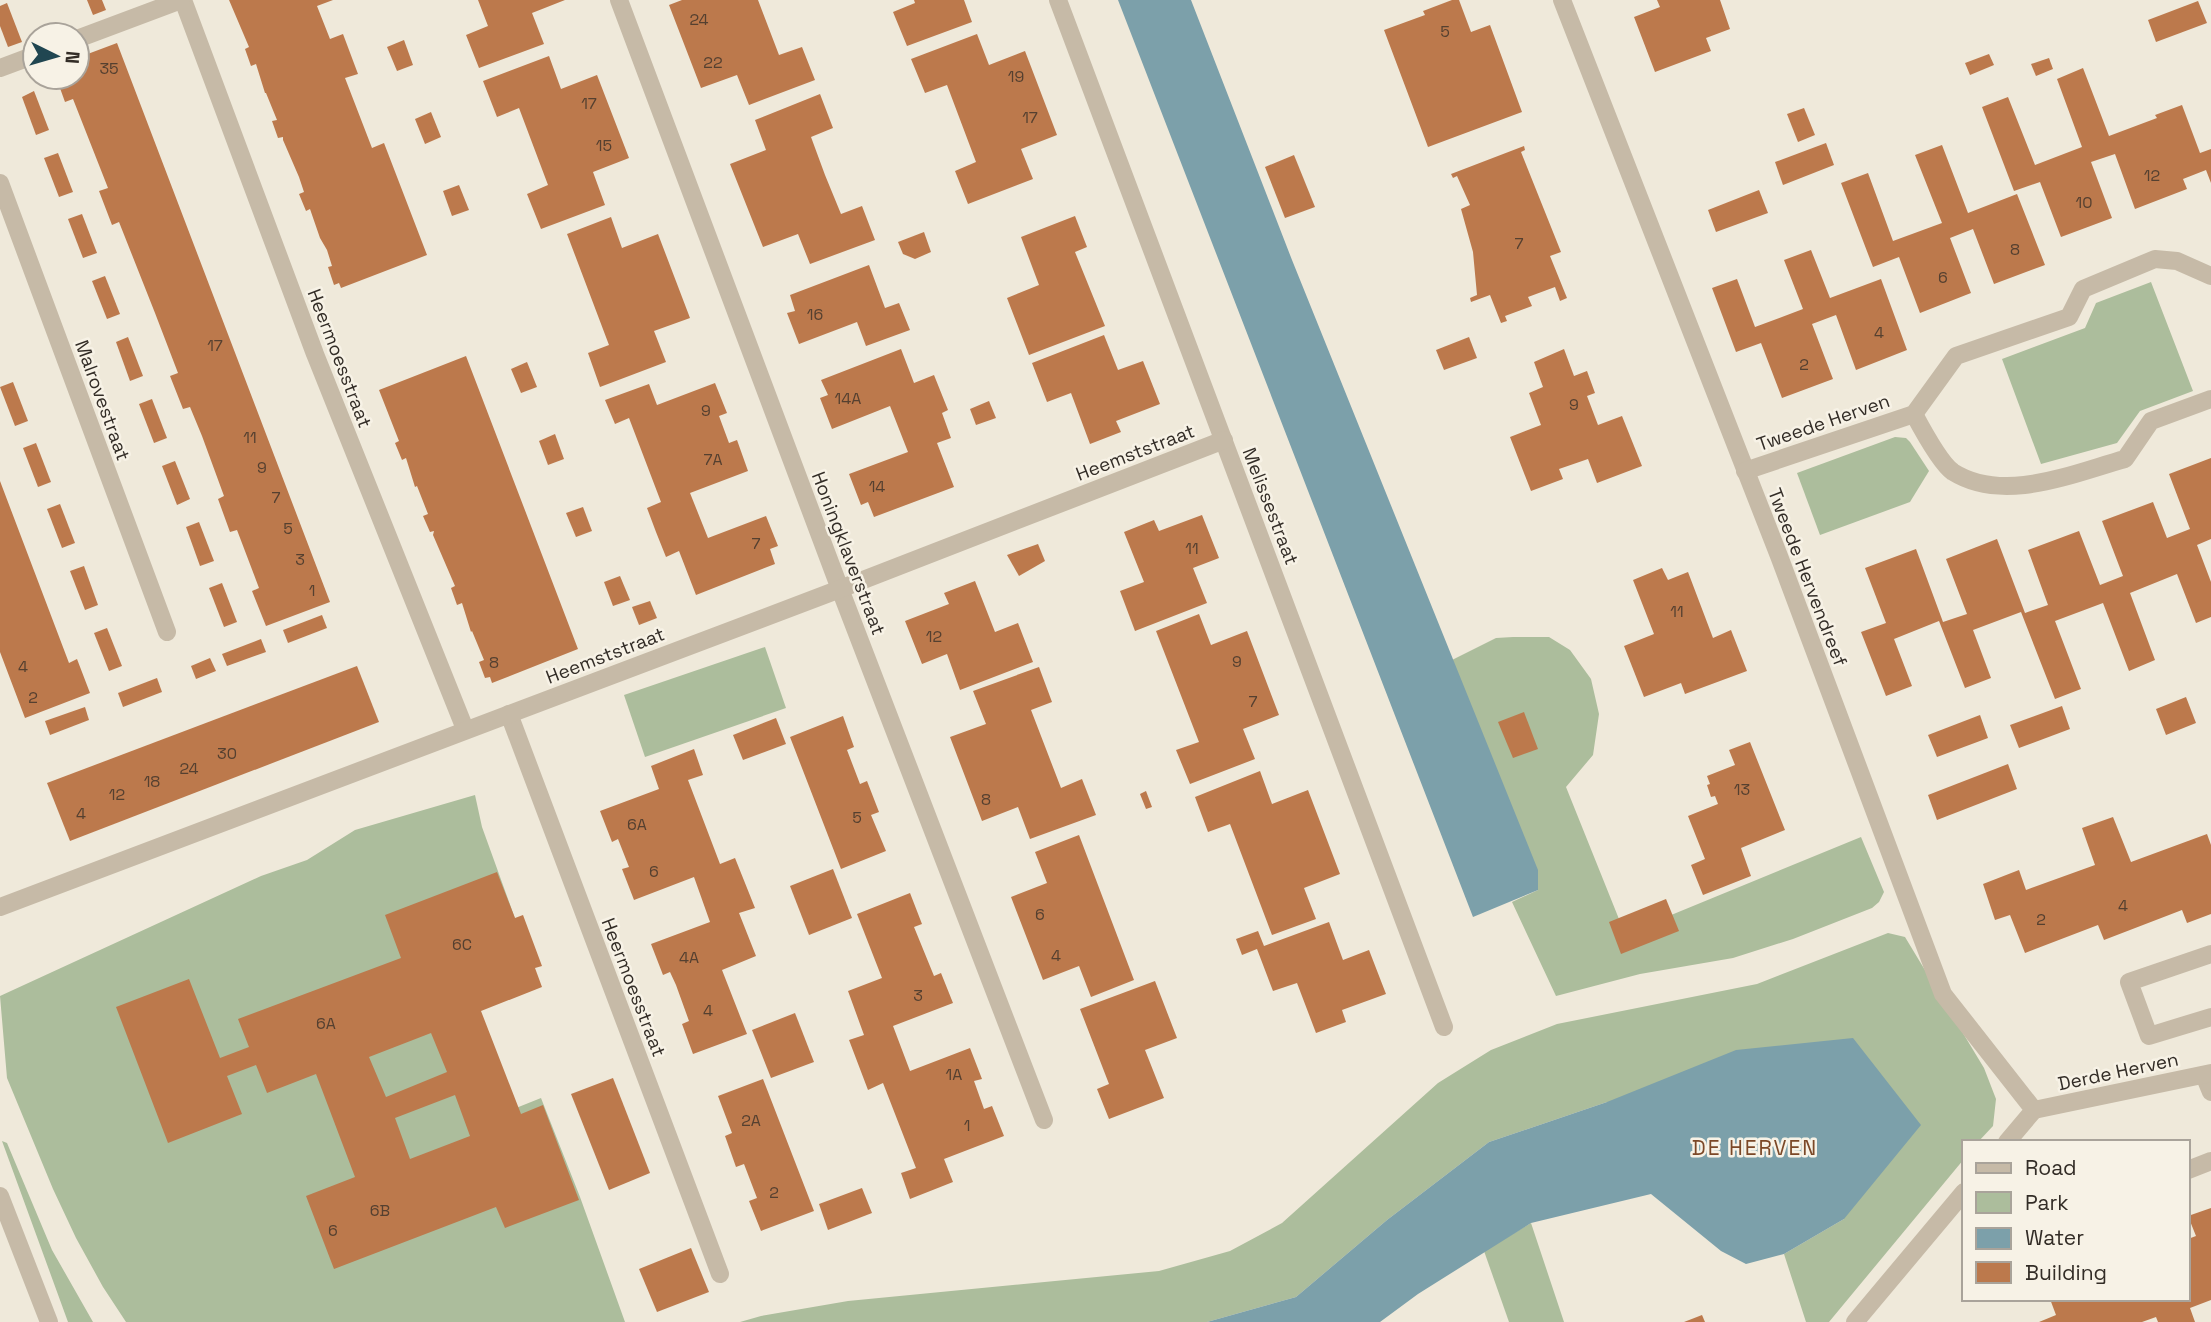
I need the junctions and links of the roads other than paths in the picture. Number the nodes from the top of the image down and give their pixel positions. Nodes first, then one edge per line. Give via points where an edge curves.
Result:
1 (182, 0) edge
2 (619, 0) edge
3 (1058, 0) edge
4 (1562, 0) edge
5 (91, 34) edge
6 (21, 60) edge
7 (0, 68) edge
8 (0, 183) edge
9 (2211, 276) edge
10 (2211, 398) edge
11 (1914, 414) junction
12 (1224, 440) junction
13 (1745, 471) junction
14 (840, 589) junction
15 (167, 632) dead end
16 (509, 714) junction
17 (465, 729) junction
18 (0, 907) edge
19 (2211, 954) edge
20 (2211, 1017) edge
21 (1444, 1027) dead end
22 (2207, 1074) edge
23 (2211, 1092) edge
24 (2034, 1110) junction
25 (1044, 1120) dead end
26 (2009, 1140) edge
27 (2211, 1161) edge
28 (2190, 1169) edge
29 (1962, 1194) edge
30 (0, 1196) edge
31 (720, 1274) dead end
32 (49, 1322) edge
33 (1855, 1322) edge

1 - 5 street
1 - 17 street, Heermoesstraat via 315,354
2 - 14 street, Honingklaverstraat
3 - 12 street, Melissestraat
4 - 13 street, Tweede Hervendreef
6 - 7 street
8 - 15 street, Malrovestraat
9 - 11 street, Tweede Herven via 2177,261 2155,259 2083,289 2069,317 1956,356
10 - 11 street, Tweede Herven via 2151,421 2125,458 2026,486 1986,485 1952,471
11 - 13 street, Tweede Herven
12 - 14 street, Heemststraat
12 - 21 street, Melissestraat
13 - 24 street, Tweede Hervendreef via 1943,994
14 - 16 street, Heemststraat
14 - 25 street, Honingklaverstraat
16 - 17 street, Heemststraat
16 - 31 street, Heermoesstraat
17 - 18 street, Heemststraat
19 - 20 street via 2129,982 2149,1036
22 - 23 street
22 - 24 street, Derde Herven
24 - 26 street
27 - 28 street
29 - 33 street
30 - 32 street

